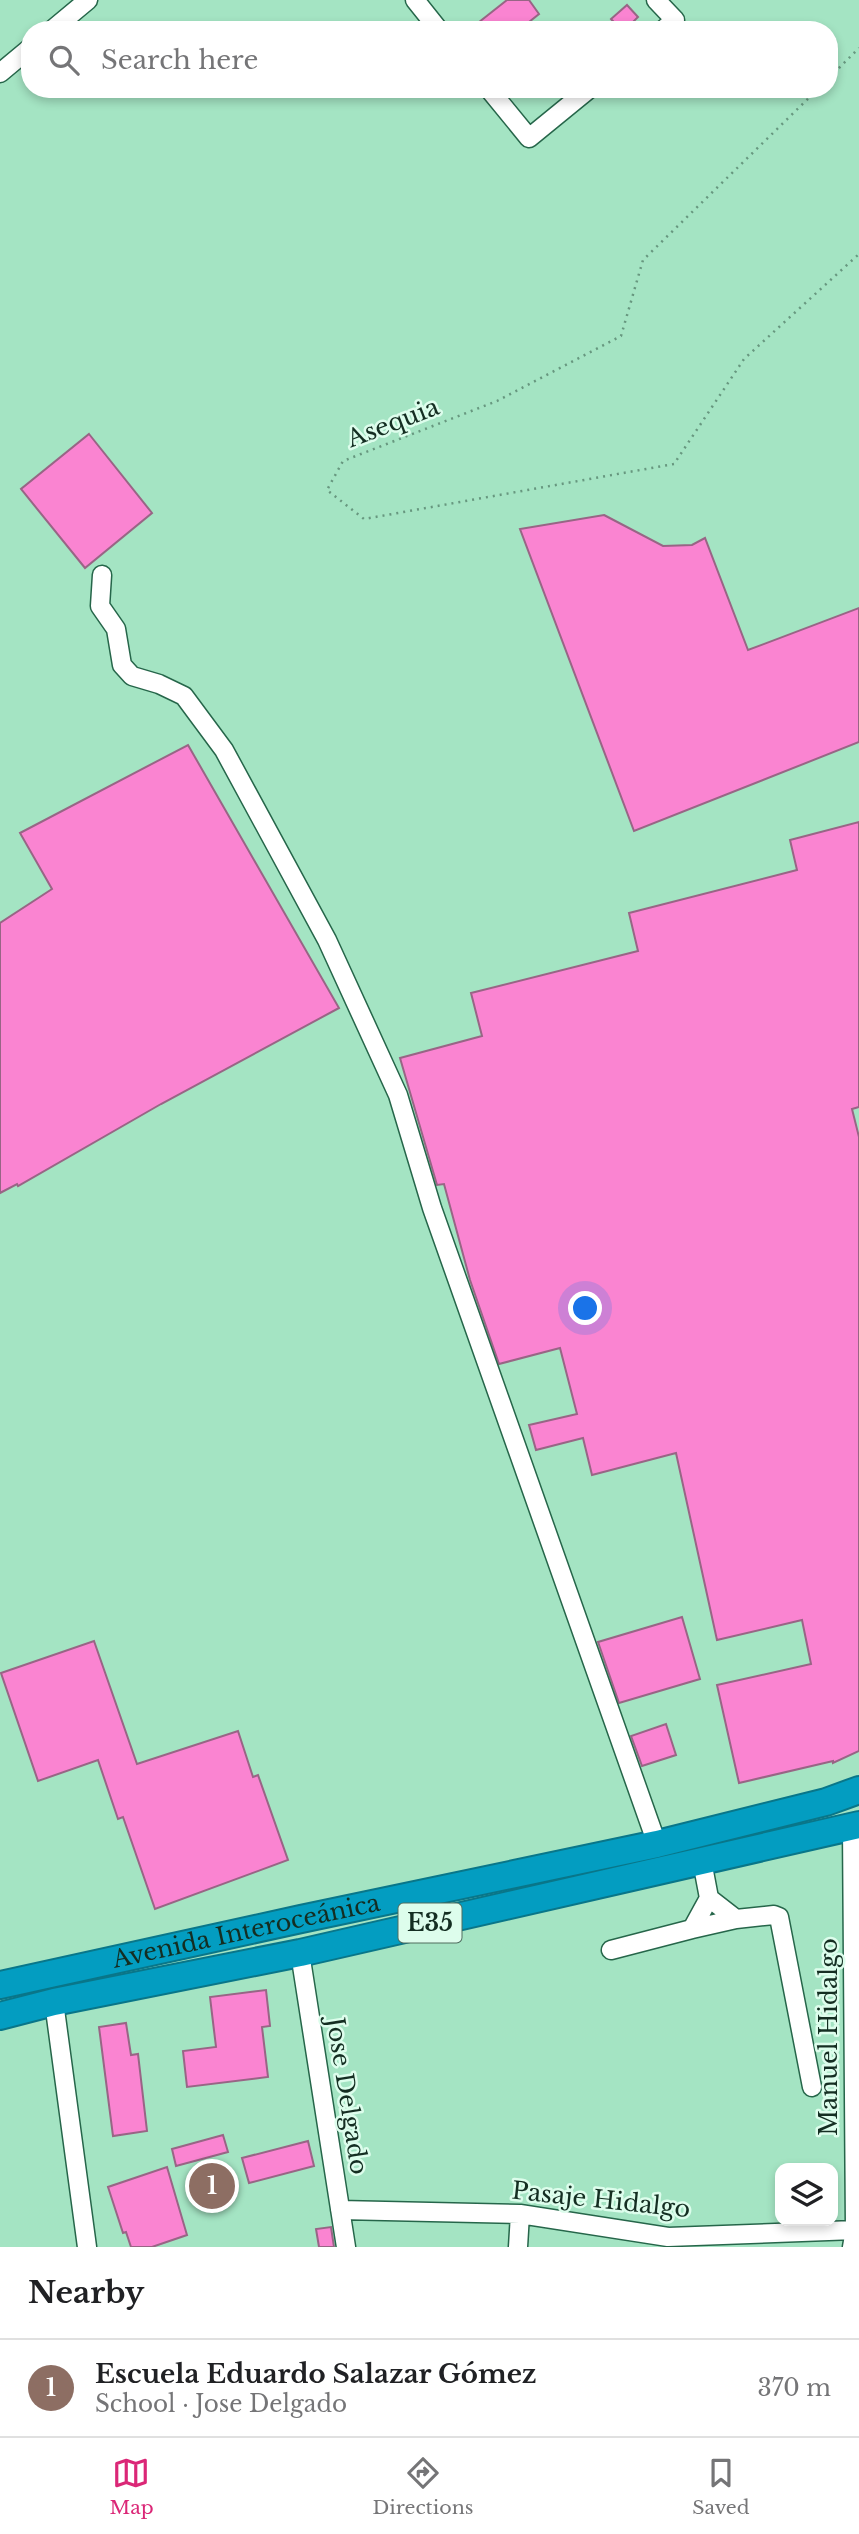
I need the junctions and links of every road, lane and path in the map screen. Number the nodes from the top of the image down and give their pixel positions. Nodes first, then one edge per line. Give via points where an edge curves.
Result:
1 (88, 0) edge
2 (415, 0) edge
3 (656, 0) edge
4 (63, 21) edge
5 (432, 21) edge
6 (674, 21) edge
7 (859, 48) edge
8 (21, 56) edge
9 (838, 69) edge
10 (0, 73) edge
11 (496, 98) edge
12 (578, 98) edge
13 (809, 98) edge
14 (859, 254) edge
15 (102, 575) dead end
16 (859, 1790) edge
17 (856, 1826) edge
18 (657, 1844) junction
19 (702, 1861) junction
20 (709, 1898) junction
21 (736, 1919) junction
22 (692, 1929) junction
23 (611, 1950) dead end
24 (300, 1953) junction
25 (0, 1985) edge
26 (54, 2002) junction
27 (0, 2016) edge
28 (857, 2040) edge
29 (812, 2087) dead end
30 (857, 2180) edge
31 (340, 2210) junction
32 (520, 2214) junction
33 (854, 2239) edge
34 (87, 2247) edge
35 (346, 2247) edge
36 (518, 2247) edge

1 - 4 street
2 - 5 street
3 - 6 street
7 - 9 path
8 - 10 street
11 - 12 street via 529,138
13 - 14 path, Asequia via 643,260 621,336 497,401 343,461 327,490 365,519 674,464 744,359
15 - 18 street via 100,607 116,629 122,666 132,676 184,696 224,750 327,940 398,1095 432,1208
16 - 18 highway, Avenida Interoceánica / E35
17 - 19 highway, Avenida Interoceánica / E35
17 - 28 street, Manuel Hidalgo
18 - 25 highway, Avenida Interoceánica / E35
19 - 20 street
19 - 24 highway, Avenida Interoceánica / E35
20 - 21 street
20 - 22 street
21 - 22 street
21 - 29 street via 774,1915 782,1923
22 - 23 street
24 - 26 highway, Avenida Interoceánica / E35
24 - 31 street, Jose Delgado
26 - 27 highway, Avenida Interoceánica / E35
26 - 34 street
28 - 30 street, Manuel Hidalgo
30 - 33 street, Manuel Hidalgo
31 - 32 street, Pasaje Hidalgo
31 - 35 street, Jose Delgado
32 - 33 street, Pasaje Hidalgo via 668,2237
32 - 36 street

